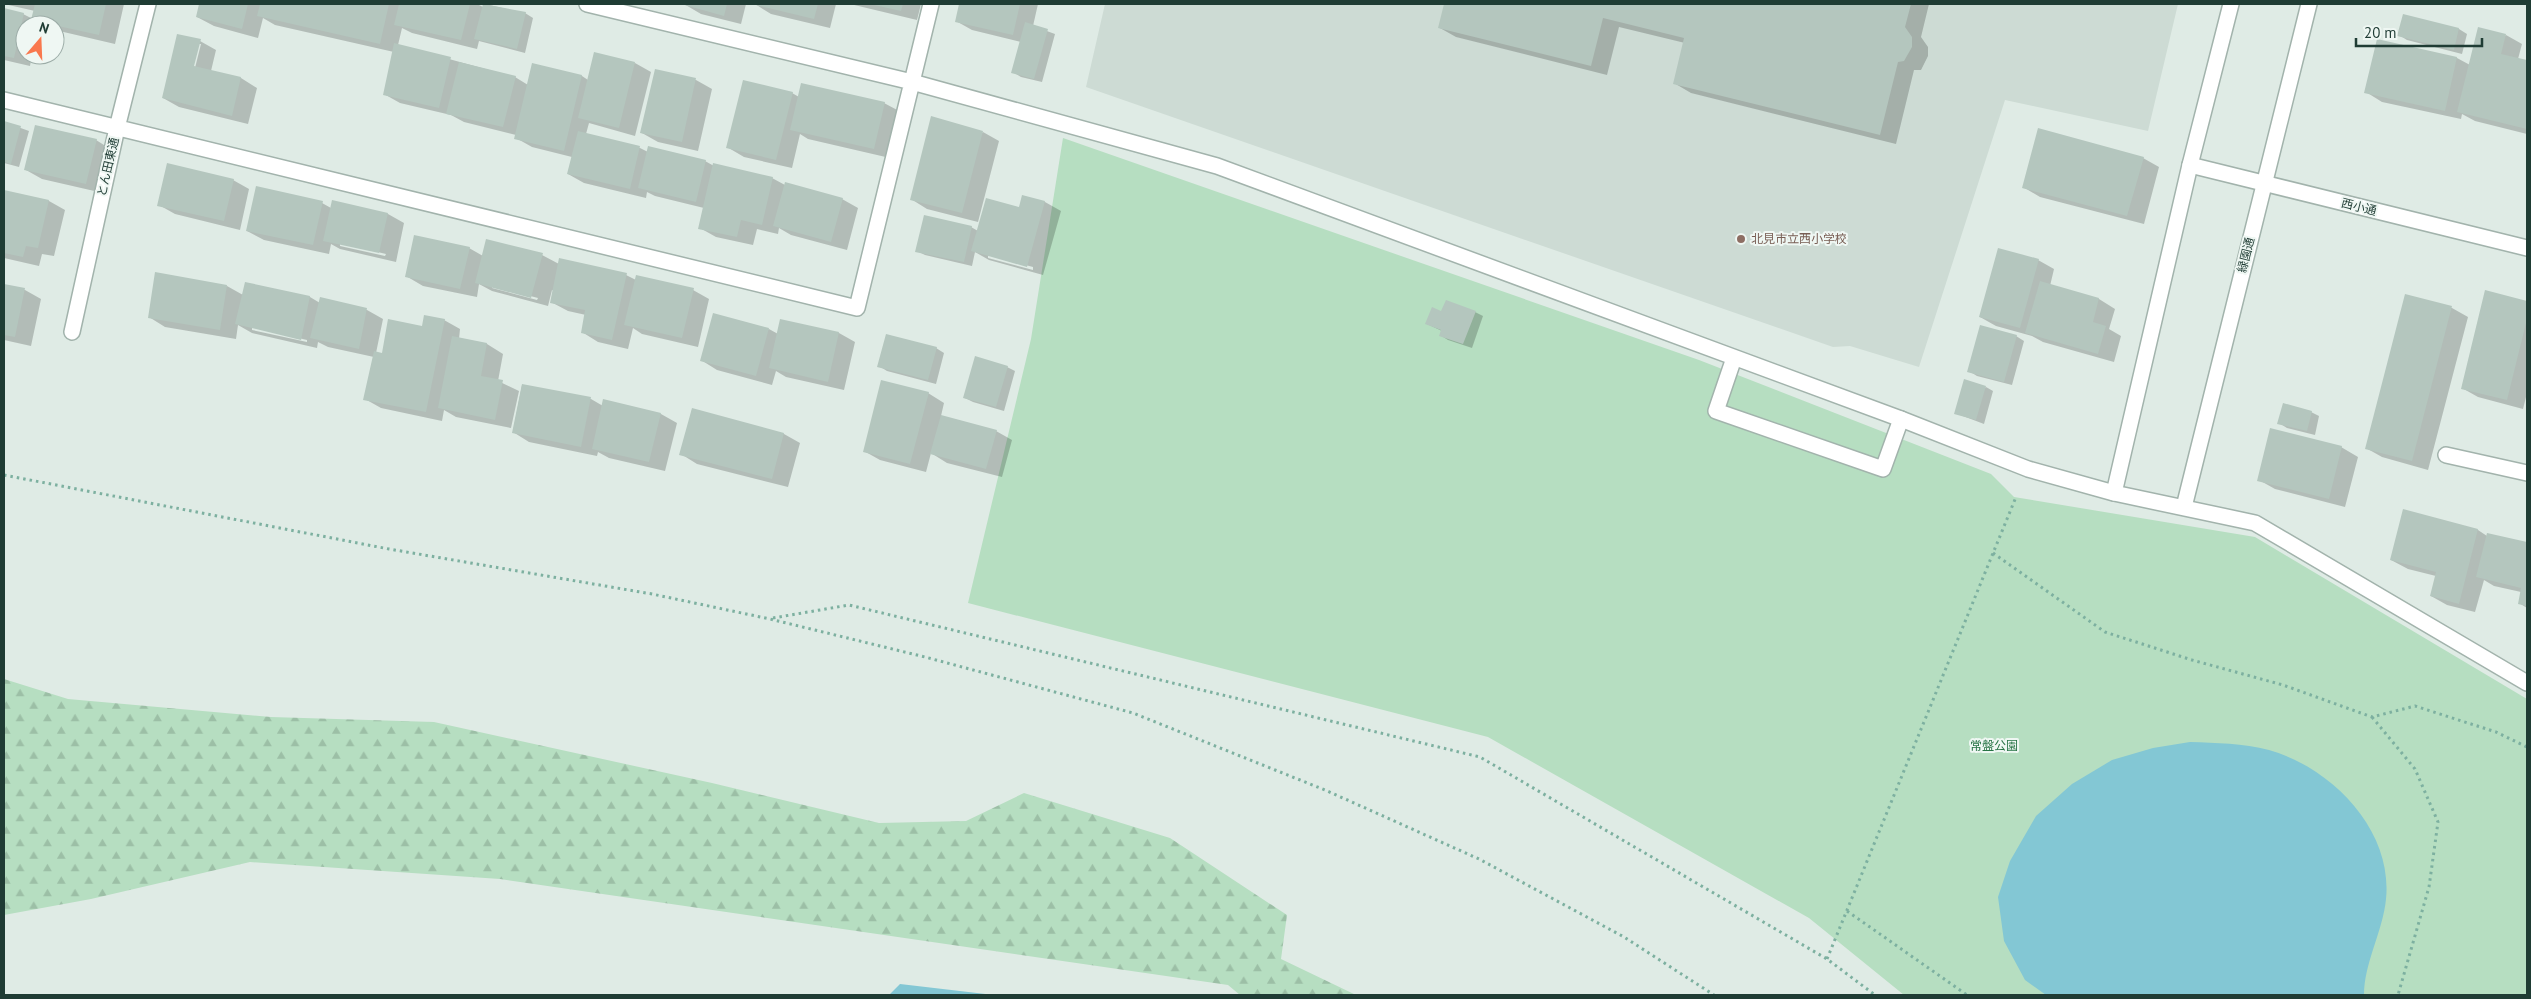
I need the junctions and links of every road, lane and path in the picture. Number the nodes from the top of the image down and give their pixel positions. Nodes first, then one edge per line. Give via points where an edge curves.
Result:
1 (148, 4) edge
2 (587, 4) edge
3 (931, 4) edge
4 (2231, 4) edge
5 (2309, 4) edge
6 (912, 82) junction
7 (4, 100) edge
8 (117, 128) junction
9 (2190, 164) junction
10 (2264, 182) junction
11 (2527, 248) edge
12 (72, 332) dead end
13 (1734, 358) junction
14 (1900, 419) junction
15 (2446, 455) dead end
16 (2028, 469) junction
17 (2527, 473) edge
18 (4, 475) edge
19 (2114, 493) junction
20 (2184, 506) junction
21 (1993, 553) junction
22 (770, 619) junction
23 (2527, 683) edge
24 (2372, 717) junction
25 (2527, 747) edge
26 (1847, 911) junction
27 (1827, 959) junction
28 (1714, 995) edge
29 (1875, 995) edge
30 (1967, 995) edge
31 (2398, 995) edge

1 - 8 street, とん田東通
2 - 6 street
3 - 6 street
4 - 9 street
5 - 10 street, 緑園通
6 - 8 street via 857,308
6 - 13 street via 1217,166
7 - 8 street
8 - 12 street, とん田東通
9 - 10 street, 西小通
9 - 19 street
10 - 11 street, 西小通
10 - 20 street, 緑園通
13 - 14 street
13 - 14 street via 1716,411 1883,469
14 - 16 street
15 - 17 street
16 - 19 street
16 - 21 path
18 - 22 path via 389,549 652,594
19 - 20 street
20 - 23 street via 2255,523
21 - 24 path via 2106,632 2283,685
21 - 26 path
22 - 27 path via 849,605 1480,757
22 - 28 path via 1133,713 1325,790 1479,859 1624,936
24 - 25 path via 2415,706 2496,732
24 - 31 path via 2415,768 2438,822 2429,886
26 - 27 path
26 - 30 path
27 - 29 path

